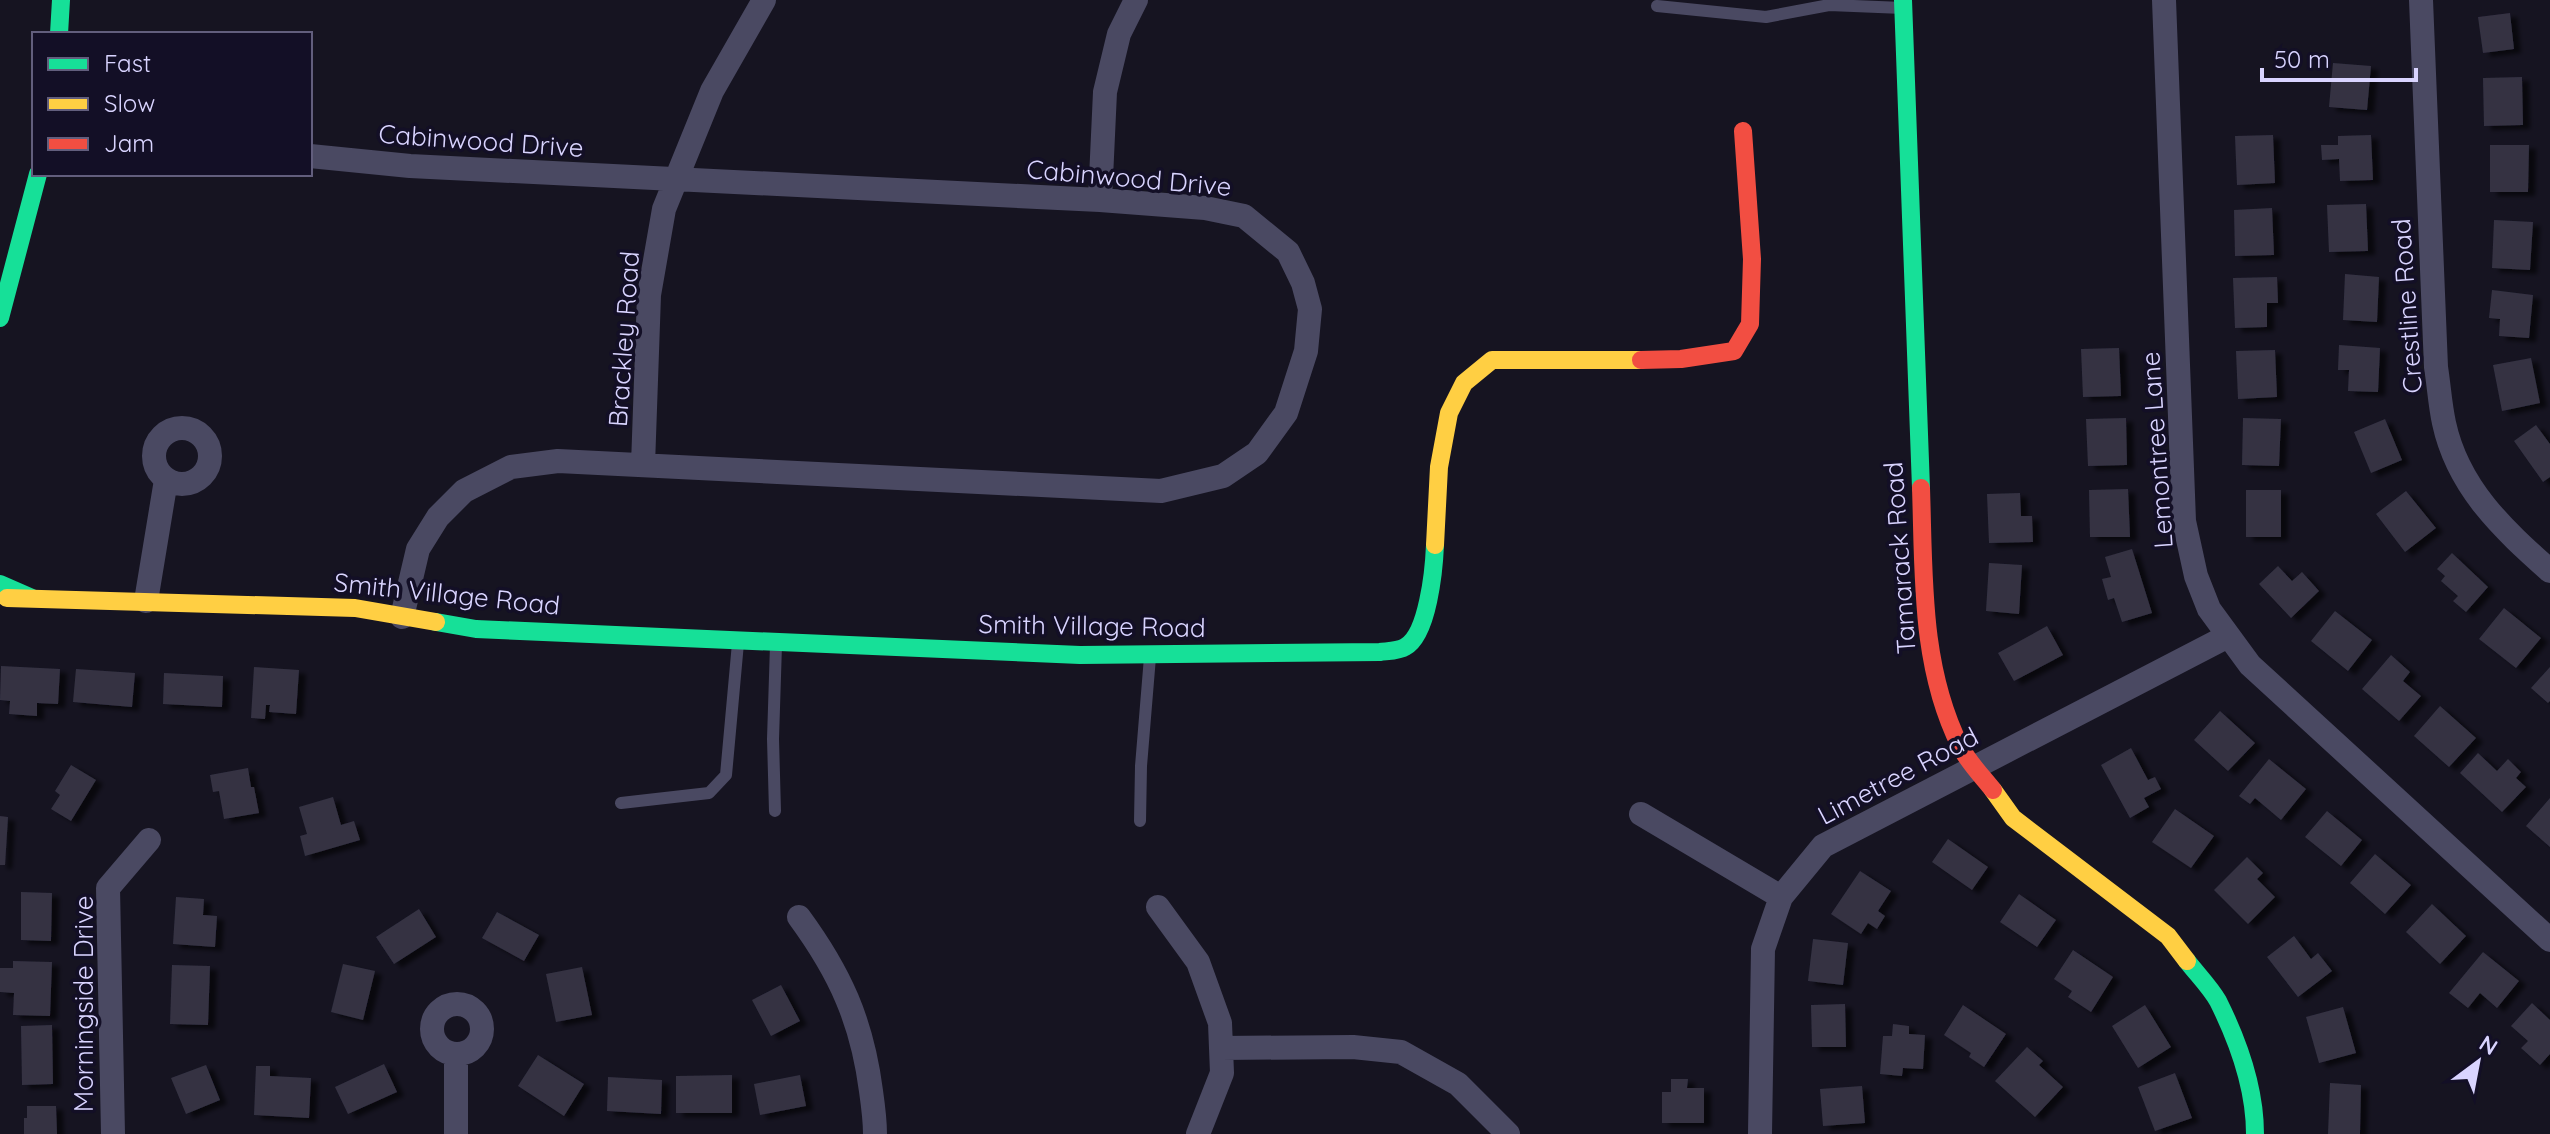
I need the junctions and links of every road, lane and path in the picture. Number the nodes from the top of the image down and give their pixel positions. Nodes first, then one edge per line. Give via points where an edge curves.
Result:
1 (61, 0) edge
2 (764, 0) edge
3 (1136, 0) edge
4 (2164, 0) edge
5 (2421, 0) edge
6 (1829, 3) edge
7 (1903, 4) edge
8 (1657, 6) dead end
9 (59, 32) edge
10 (1743, 131) dead end
11 (312, 156) edge
12 (37, 176) edge
13 (675, 180) junction
14 (1100, 200) junction
15 (0, 318) edge
16 (643, 465) junction
17 (166, 480) dead end
18 (2550, 571) edge
19 (0, 584) edge
20 (0, 598) edge
21 (32, 598) junction
22 (146, 601) junction
23 (402, 617) junction
24 (2228, 636) junction
25 (739, 640) junction
26 (777, 642) junction
27 (1150, 654) junction
28 (1975, 767) junction
29 (621, 803) dead end
30 (775, 811) dead end
31 (1641, 814) dead end
32 (1140, 821) dead end
33 (149, 840) dead end
34 (1781, 897) junction
35 (1158, 907) dead end
36 (799, 917) dead end
37 (2550, 940) edge
38 (1221, 1048) junction
39 (456, 1054) dead end
40 (113, 1134) edge
41 (456, 1134) edge
42 (875, 1134) edge
43 (1198, 1134) edge
44 (1508, 1134) edge
45 (1760, 1134) edge
46 (2255, 1134) edge

1 - 9 street
2 - 13 street, Brackley Road via 712,91
3 - 14 street via 1119,34 1105,92
4 - 24 street, Lemontree Lane via 2184,521 2196,576 2209,609
5 - 18 street, Crestline Road via 2436,367 2444,424 2461,470 2482,505
6 - 7 lane
6 - 8 lane via 1766,17
7 - 28 street, Tamarack Road via 1926,627 1941,699 1961,748
10 - 27 street, Smith Village Road via 1752,259 1750,324 1734,351 1681,359 1492,360 1464,383 1449,413 1439,467 1428,604 1421,629 1406,647 1380,652
11 - 13 street, Cabinwood Drive
12 - 15 street via 15,245
13 - 14 street, Cabinwood Drive
13 - 16 street, Brackley Road via 664,209 649,295
14 - 16 street, Cabinwood Drive via 1244,216 1288,252 1303,283 1310,309 1306,351 1286,413 1257,453 1223,476 1161,491
16 - 23 street, Cabinwood Drive via 558,461 511,467 464,491 438,517 418,549
17 - 22 street
19 - 21 street
20 - 21 street, Smith Village Road
21 - 22 street, Smith Village Road
22 - 23 street, Smith Village Road via 355,608
23 - 25 street, Smith Village Road via 476,629
24 - 28 street, Limetree Road
24 - 37 street, Lemontree Lane via 2291,704
25 - 26 street, Smith Village Road
25 - 29 lane via 726,775 709,793
26 - 27 street, Smith Village Road
26 - 30 lane
27 - 32 lane
28 - 34 street, Limetree Road via 1823,846
28 - 46 street, Tamarack Road via 2013,818 2168,936 2217,999 2244,1064
31 - 34 street
33 - 40 street, Morningside Drive via 108,888
34 - 45 street, Limetree Road via 1763,949
35 - 38 street via 1198,962 1220,1023
36 - 42 street via 826,954 851,1008 866,1051
38 - 43 street via 1222,1073
38 - 44 street via 1401,1052 1458,1084
39 - 41 street

